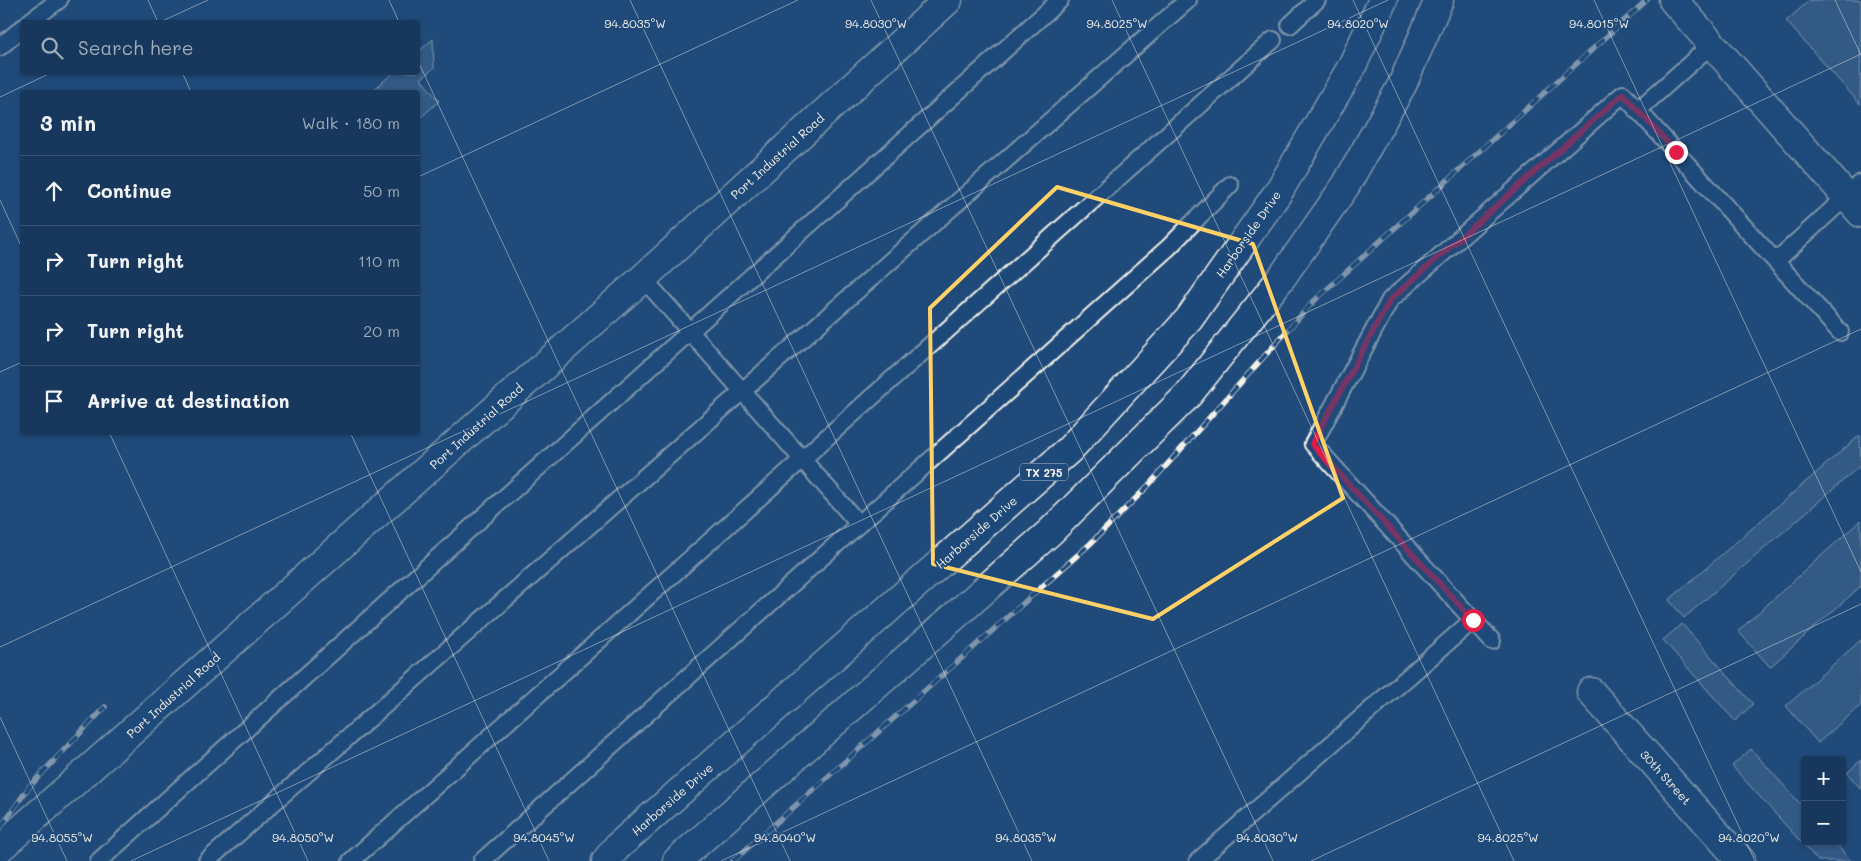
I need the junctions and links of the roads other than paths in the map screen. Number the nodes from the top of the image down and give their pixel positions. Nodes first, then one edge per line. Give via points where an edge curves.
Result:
1 (59, 0) edge
2 (948, 0) edge
3 (1060, 0) edge
4 (1188, 0) edge
5 (1317, 0) edge
6 (1383, 0) edge
7 (1439, 0) edge
8 (1673, 0) edge
9 (32, 20) edge
10 (1290, 25) dead end
11 (20, 30) edge
12 (1274, 40) dead end
13 (1712, 44) junction
14 (0, 47) edge
15 (1637, 111) junction
16 (1230, 185) dead end
17 (1856, 198) edge
18 (1776, 261) junction
19 (642, 278) junction
20 (690, 331) junction
21 (1840, 332) dead end
22 (742, 391) junction
23 (802, 459) junction
24 (860, 524) junction
25 (1473, 620) junction
26 (1492, 641) dead end
27 (1591, 692) dead end
28 (0, 848) edge
29 (99, 861) edge
30 (207, 861) edge
31 (351, 861) edge
32 (482, 861) edge
33 (606, 861) edge
34 (677, 861) edge
35 (1198, 861) edge
36 (1740, 861) edge

1 - 9 lane
2 - 19 main road, Port Industrial Road
3 - 20 lane
4 - 22 lane
5 - 10 lane
6 - 33 main road, Harborside Drive / TX 275 via 1351,68 1279,191 1183,326 1069,450 617,847
7 - 34 main road via 1402,84 1346,184 1282,277 1188,395 1050,532
8 - 13 main road
11 - 14 lane
12 - 23 lane
13 - 15 lane
13 - 17 main road
15 - 18 lane
15 - 25 lane via 1623,94 1390,300 1312,444
16 - 24 lane via 1169,247
17 - 18 lane
18 - 21 lane
19 - 20 lane
19 - 28 main road, Port Industrial Road
20 - 22 lane
20 - 29 lane
22 - 23 lane
22 - 30 lane
23 - 24 lane
23 - 31 lane
24 - 32 lane
25 - 26 lane
25 - 35 lane
27 - 36 main road, 30th Street

